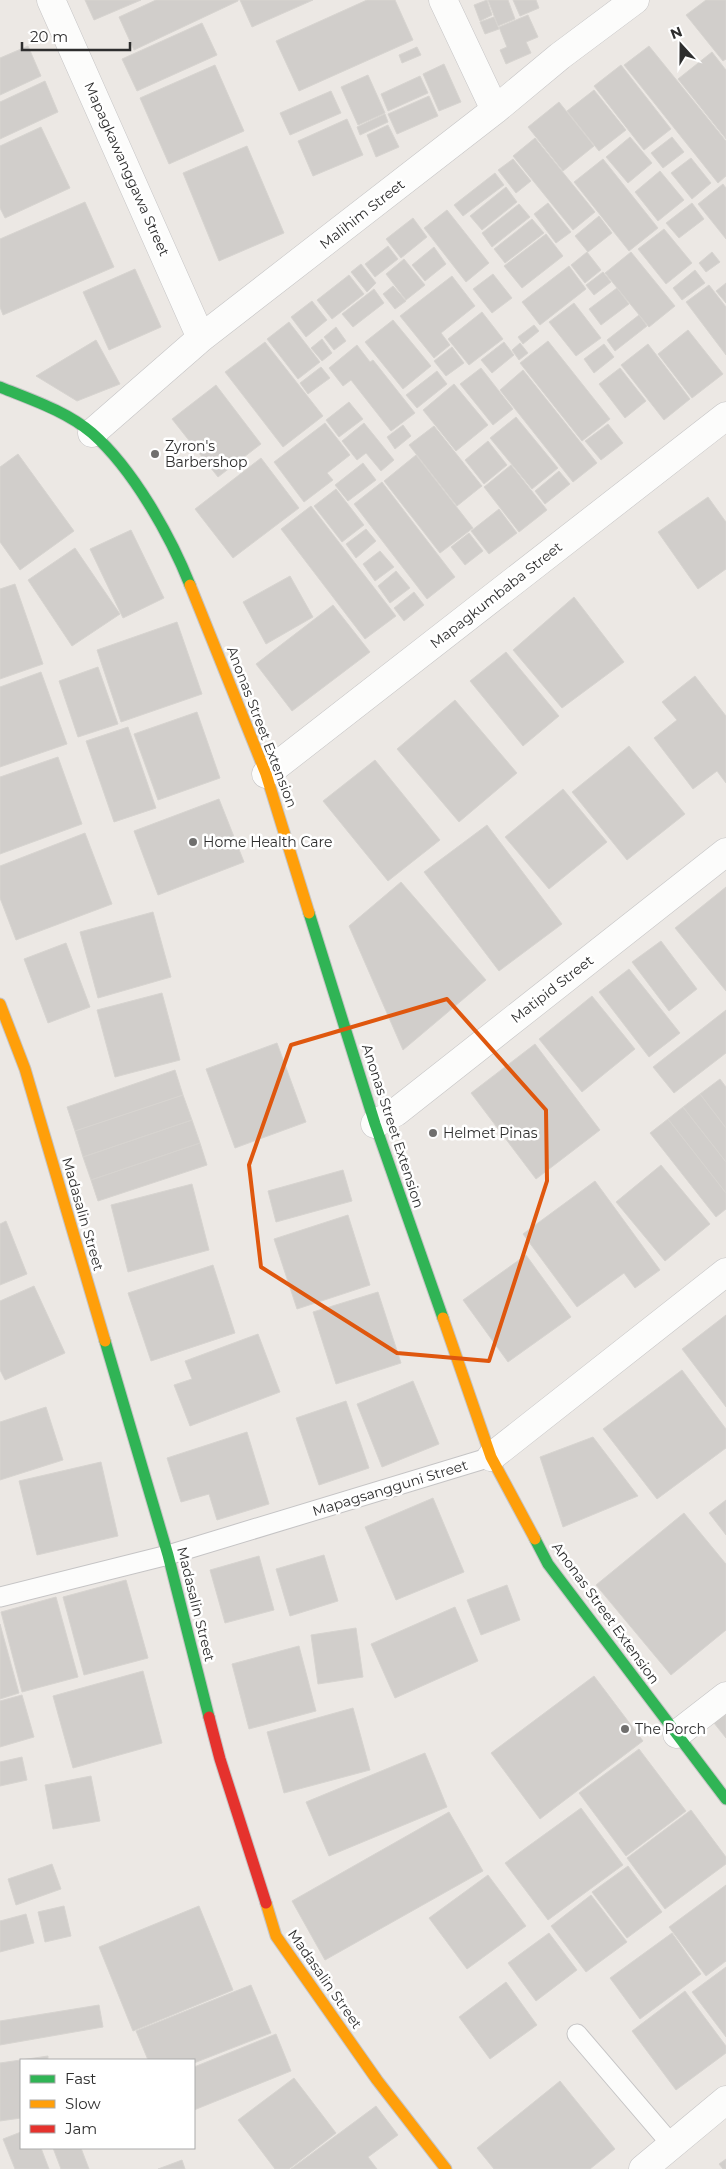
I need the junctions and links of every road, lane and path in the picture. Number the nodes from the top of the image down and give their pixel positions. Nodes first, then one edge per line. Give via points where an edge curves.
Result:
1 (51, 0) edge
2 (443, 0) edge
3 (635, 0) edge
4 (495, 110) junction
5 (201, 338) junction
6 (0, 387) edge
7 (726, 416) edge
8 (92, 433) junction
9 (266, 774) junction
10 (726, 852) edge
11 (0, 1004) edge
12 (375, 1124) junction
13 (726, 1272) edge
14 (491, 1457) junction
15 (168, 1554) junction
16 (0, 1597) edge
17 (726, 1696) edge
18 (677, 1734) junction
19 (726, 1799) edge
20 (577, 2034) dead end
21 (726, 2100) edge
22 (672, 2146) junction
23 (446, 2169) edge
24 (644, 2169) edge

1 - 5 street, Mapagkawanggawa Street
2 - 4 street
3 - 4 street, Malihim Street
4 - 5 street, Malihim Street
5 - 8 street, Malihim Street
6 - 8 street, Anonas Street Extension via 57,410
7 - 9 street, Mapagkumbaba Street
8 - 9 street, Anonas Street Extension via 124,467 149,505 185,573
9 - 12 street, Anonas Street Extension
10 - 12 street, Matipid Street via 396,1112
11 - 15 street, Madasalin Street via 28,1079
12 - 14 street, Anonas Street Extension
13 - 14 street, Mapagsangguni Street
14 - 15 lane, Mapagsangguni Street
14 - 18 street, Anonas Street Extension via 548,1564
15 - 16 lane, Mapagsangguni Street
15 - 23 street, Madasalin Street via 220,1759 276,1936 377,2080
17 - 18 street
18 - 19 street, Anonas Street Extension
20 - 22 lane
21 - 22 street
22 - 24 street

